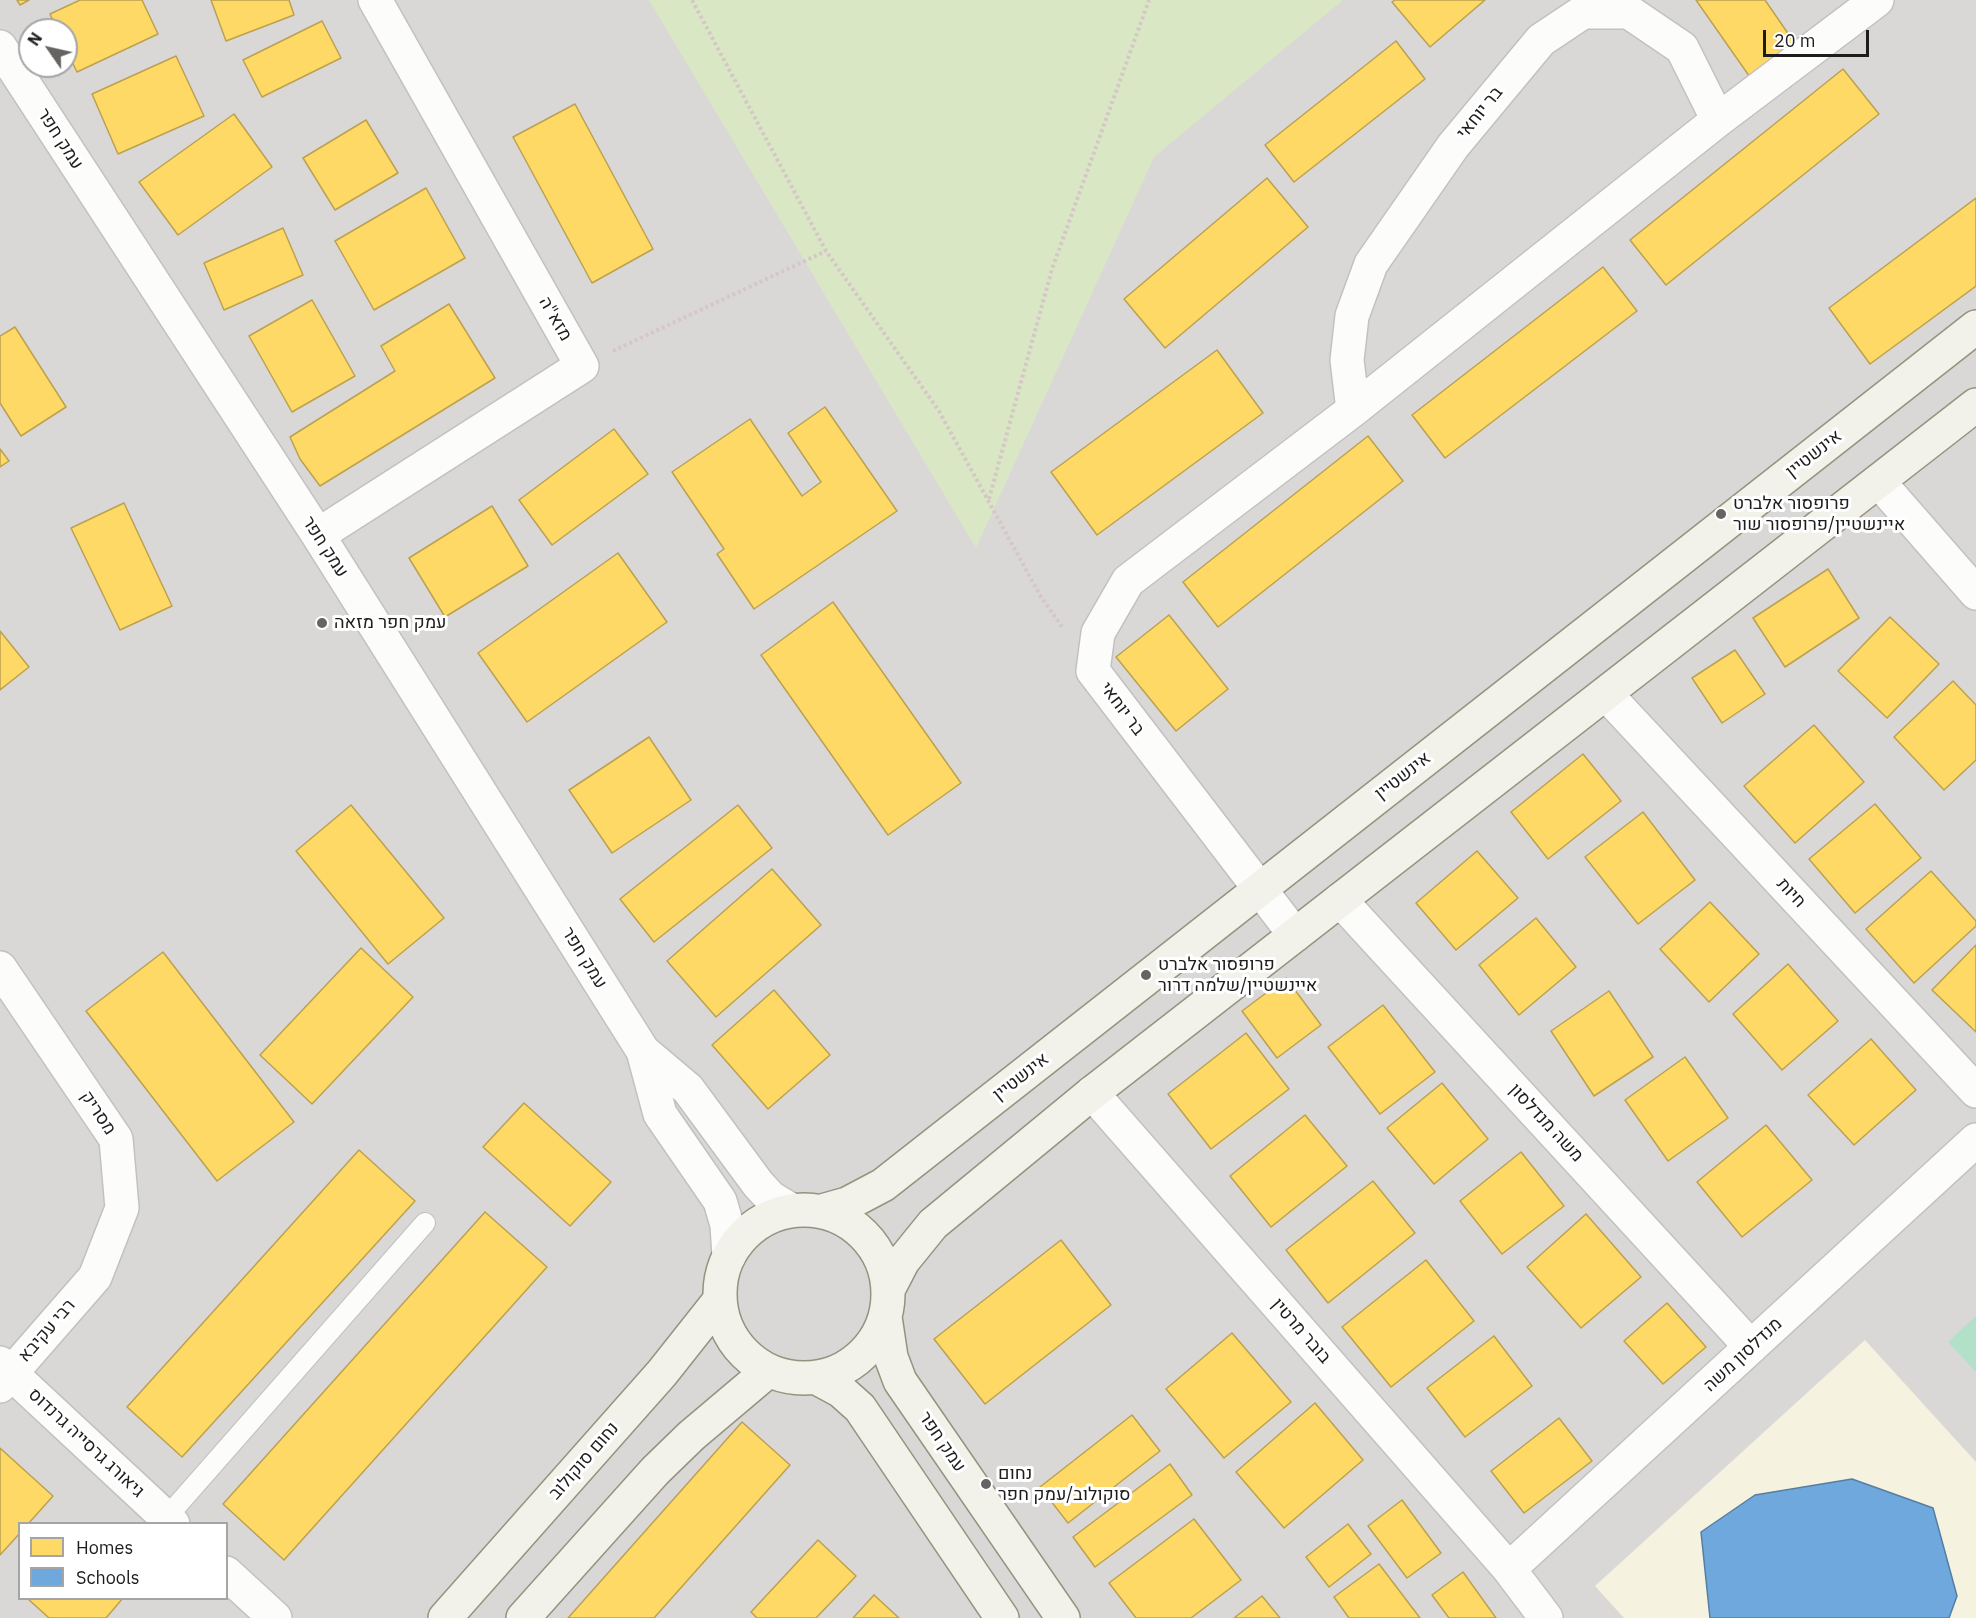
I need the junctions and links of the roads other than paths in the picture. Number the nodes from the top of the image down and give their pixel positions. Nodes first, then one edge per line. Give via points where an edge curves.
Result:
1 (375, 0) edge
2 (1877, 0) edge
3 (0, 47) edge
4 (1718, 120) junction
5 (1976, 327) edge
6 (1976, 405) edge
7 (1353, 410) junction
8 (1879, 482) junction
9 (318, 535) junction
10 (1976, 593) edge
11 (1605, 694) junction
12 (1260, 889) junction
13 (1340, 900) junction
14 (1294, 935) junction
15 (0, 968) edge
16 (643, 1051) junction
17 (1976, 1091) edge
18 (1092, 1093) junction
19 (1976, 1140) edge
20 (807, 1210) junction
21 (425, 1223) dead end
22 (729, 1256) junction
23 (95, 1277) joint
24 (719, 1301) junction
25 (887, 1304) junction
26 (1751, 1347) junction
27 (768, 1371) junction
28 (4, 1374) edge
29 (817, 1378) junction
30 (170, 1521) edge
31 (1509, 1569) junction
32 (228, 1575) edge
33 (275, 1618) edge
34 (445, 1618) edge
35 (523, 1618) edge
36 (1002, 1618) edge
37 (1063, 1618) edge
38 (1546, 1618) edge

1 - 9 street, מזא"ה via 582,366
2 - 4 street, בר יוחאי
3 - 9 street, עמק חפר
4 - 7 street, בר יוחאי
4 - 7 street, בר יוחאי via 1682,48 1629,12 1583,12 1541,40 1453,146 1371,264 1352,316 1347,360
5 - 12 main road, אינשטיין
6 - 8 main road
7 - 12 street, בר יוחאי via 1128,581 1098,633 1093,671
8 - 10 street
8 - 11 main road
9 - 16 street, עמק חפר
11 - 13 main road
11 - 17 street, חיות
12 - 14 street, בר יוחאי
12 - 20 main road, אינשטיין via 883,1185 847,1204
13 - 14 main road
13 - 26 street, משה מנדלסון
14 - 18 main road
15 - 23 street, מסריק via 116,1140 122,1208
16 - 20 street, עמק חפר via 688,1089 771,1198
16 - 22 street, עמק חפר via 660,1114 720,1201 727,1225
18 - 25 main road via 933,1224 903,1261
18 - 31 street, בובר מרטין
19 - 26 street, מנדלסון משה
20 - 22 main road via 766,1218 745,1234
20 - 25 main road via 848,1222 869,1240 883,1264
21 - 30 lane
22 - 24 main road
23 - 28 street, רבי עקיבא
24 - 27 main road via 734,1343
24 - 34 main road, נחום סוקולוב via 662,1372
25 - 29 main road via 874,1341 859,1358
25 - 37 main road, עמק חפר via 891,1357 900,1381
26 - 31 street, מנדלסון משה
27 - 29 main road via 792,1378
27 - 35 main road via 655,1471
28 - 30 street, גיאורג גרסייה גרנדוס
29 - 36 main road via 841,1390 860,1408
31 - 38 street, בובר מרטין
32 - 33 street

